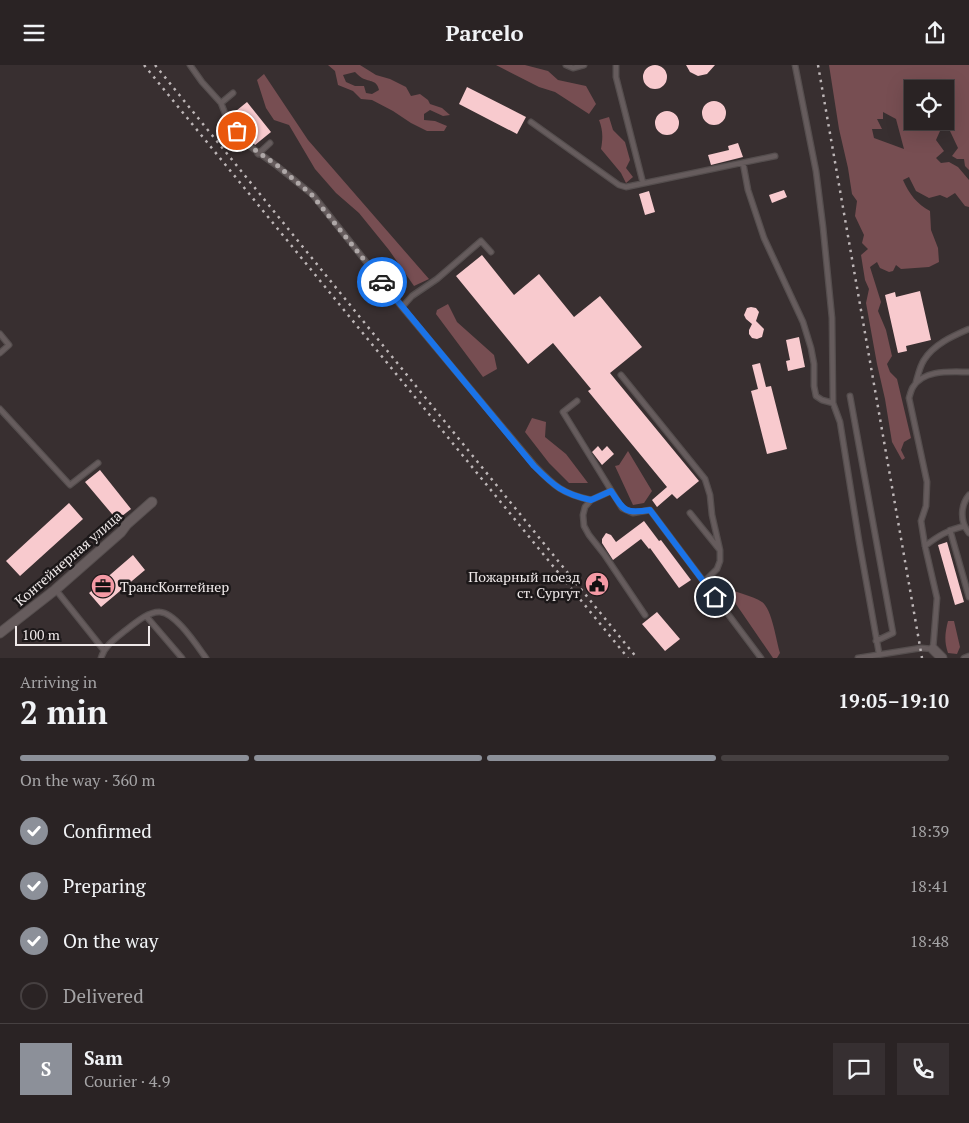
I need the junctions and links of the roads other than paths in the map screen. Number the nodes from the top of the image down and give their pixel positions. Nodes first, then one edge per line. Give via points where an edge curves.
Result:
1 (190, 65) edge
2 (566, 65) edge
3 (584, 65) edge
4 (616, 65) edge
5 (795, 65) edge
6 (233, 93) dead end
7 (221, 103) junction
8 (531, 122) dead end
9 (270, 143) dead end
10 (258, 154) junction
11 (775, 156) dead end
12 (743, 163) junction
13 (643, 183) junction
14 (491, 251) dead end
15 (402, 307) junction
16 (969, 329) edge
17 (0, 334) edge
18 (0, 353) edge
19 (969, 372) edge
20 (621, 375) dead end
21 (916, 383) junction
22 (850, 396) dead end
23 (577, 401) dead end
24 (833, 403) junction
25 (0, 409) edge
26 (98, 463) dead end
27 (611, 491) junction
28 (969, 495) edge
29 (591, 500) junction
30 (152, 502) dead end
31 (690, 513) dead end
32 (964, 526) junction
33 (950, 530) junction
34 (969, 533) edge
35 (925, 546) junction
36 (720, 550) junction
37 (704, 581) junction
38 (55, 590) junction
39 (969, 597) edge
40 (645, 615) dead end
41 (146, 616) junction
42 (0, 633) edge
43 (876, 641) junction
44 (104, 649) junction
45 (934, 649) junction
46 (879, 653) junction
47 (969, 656) edge
48 (101, 658) edge
49 (182, 658) edge
50 (206, 658) edge
51 (761, 658) edge
52 (858, 658) edge
53 (942, 658) edge
54 (964, 658) edge

1 - 7 lane
2 - 3 lane via 573,68
4 - 13 lane via 616,77
5 - 24 lane via 816,171 826,253 832,318
6 - 7 lane
7 - 10 lane via 226,116
8 - 13 lane via 619,185 626,187
9 - 10 lane
10 - 15 lane via 278,166 312,195
11 - 12 lane
12 - 13 lane
12 - 24 lane via 764,238 803,322 814,364 816,396
14 - 15 lane via 481,241
15 - 29 lane via 545,477 562,491
16 - 21 lane via 951,336 924,359
17 - 18 lane via 9,345
19 - 21 lane via 937,373
20 - 36 lane via 705,479
21 - 35 lane via 909,398 927,482 926,506 921,521
22 - 43 lane via 893,633
23 - 27 lane via 563,412
24 - 43 lane via 840,422
25 - 26 lane via 70,485
27 - 29 lane
27 - 37 lane via 622,508 634,513 650,510
28 - 32 lane via 964,501
29 - 40 lane via 585,507 584,526
30 - 38 street, Контейнерная улица
31 - 36 lane
32 - 33 lane
32 - 34 lane
33 - 35 lane
33 - 39 lane
35 - 45 lane via 937,597
36 - 37 lane via 717,569
37 - 51 lane
38 - 42 street, Контейнерная улица
38 - 44 lane
41 - 44 lane
41 - 49 lane
41 - 50 lane via 158,611 170,614
43 - 46 lane
44 - 48 lane
45 - 46 lane
45 - 53 street
46 - 52 lane
47 - 54 lane

